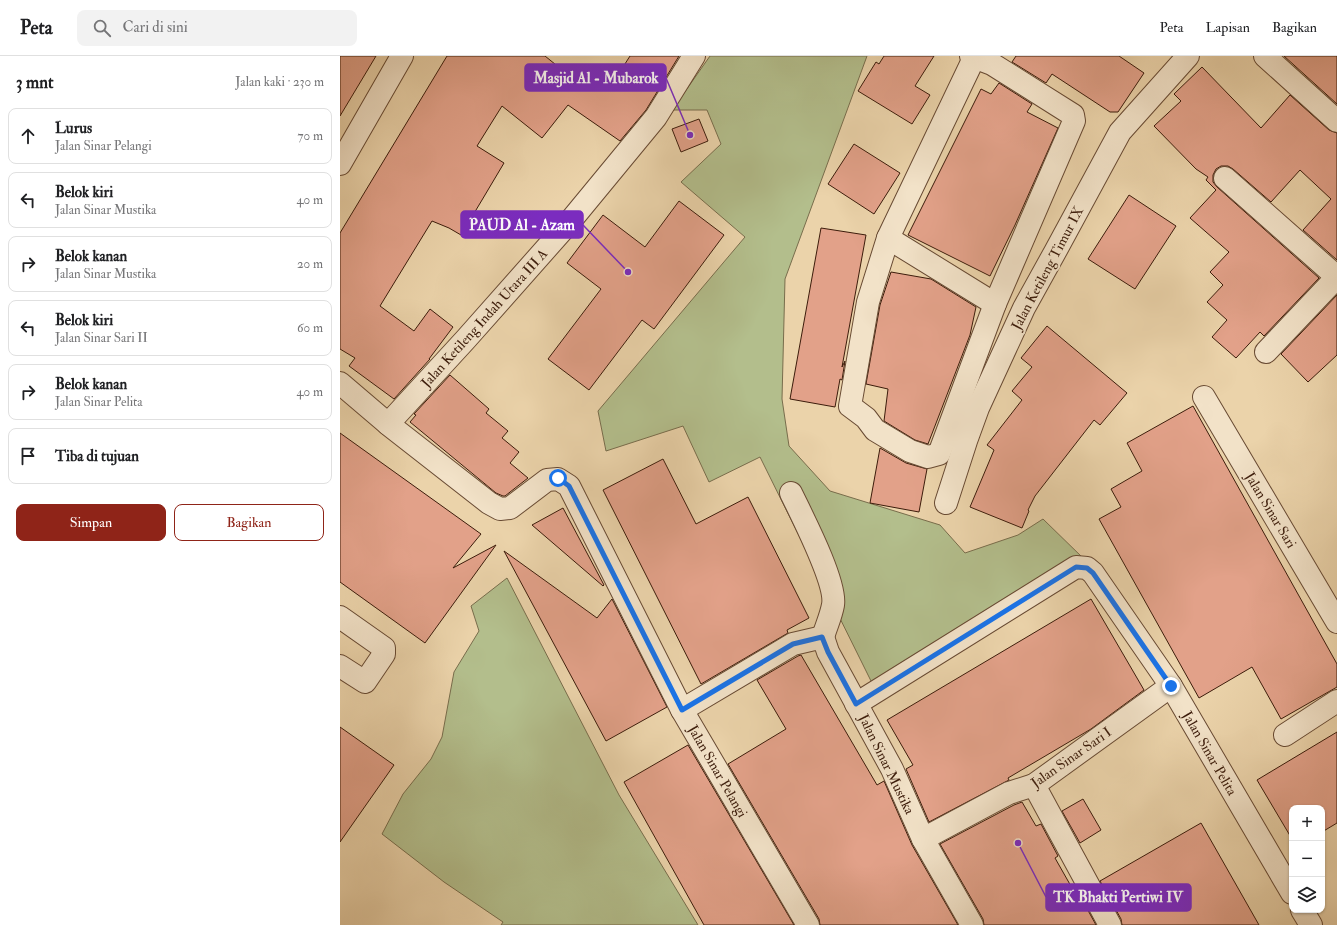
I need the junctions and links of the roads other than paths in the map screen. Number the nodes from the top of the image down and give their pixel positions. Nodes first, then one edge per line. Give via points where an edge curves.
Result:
1 (402, 56) edge
2 (694, 56) edge
3 (1188, 56) edge
4 (1266, 56) edge
5 (984, 59) edge
6 (1337, 121) edge
7 (340, 164) edge
8 (1225, 178) dead end
9 (888, 238) junction
10 (1337, 277) edge
11 (995, 304) junction
12 (1266, 352) dead end
13 (340, 383) edge
14 (1204, 397) dead end
15 (388, 424) junction
16 (791, 492) dead end
17 (946, 502) dead end
18 (340, 617) edge
19 (1337, 622) edge
20 (822, 637) junction
21 (340, 666) edge
22 (1171, 686) junction
23 (1337, 701) edge
24 (856, 704) junction
25 (682, 710) junction
26 (1286, 735) dead end
27 (1034, 785) junction
28 (922, 839) junction
29 (1289, 888) edge
30 (1304, 913) edge
31 (808, 925) edge
32 (972, 925) edge
33 (1110, 925) edge
34 (1311, 925) edge

1 - 7 street
2 - 15 street, Jalan Ketileng Indah Utara III A via 656,117 567,226
3 - 17 street, Jalan Ketileng Timur IX via 1120,132 1024,308 978,408
4 - 6 street
5 - 9 street
5 - 11 street via 1073,115 1074,121
8 - 10 street
9 - 11 street
9 - 11 street via 868,302 850,406 866,418 875,430 910,451 928,456 939,454
10 - 12 street
13 - 15 street
14 - 19 street, Jalan Sinar Sari
15 - 25 street, Jalan Sinar Pelangi via 500,509 510,508 547,480 558,478 569,486
16 - 20 street via 832,588 833,604
18 - 21 street via 385,650 366,682
20 - 24 street, Jalan Sinar Mustika
20 - 25 street via 793,644
22 - 24 street, Jalan Sinar Pelita via 1093,573 1087,568 1076,567
22 - 27 street, Jalan Sinar Sari I
22 - 29 street, Jalan Sinar Pelita
23 - 26 street
24 - 28 street, Jalan Sinar Mustika via 892,769
25 - 31 street, Jalan Sinar Pelangi
27 - 28 street, Jalan Sinar Sari I via 1009,793
27 - 33 street
28 - 32 street, Jalan Sinar Mustika
30 - 34 street

